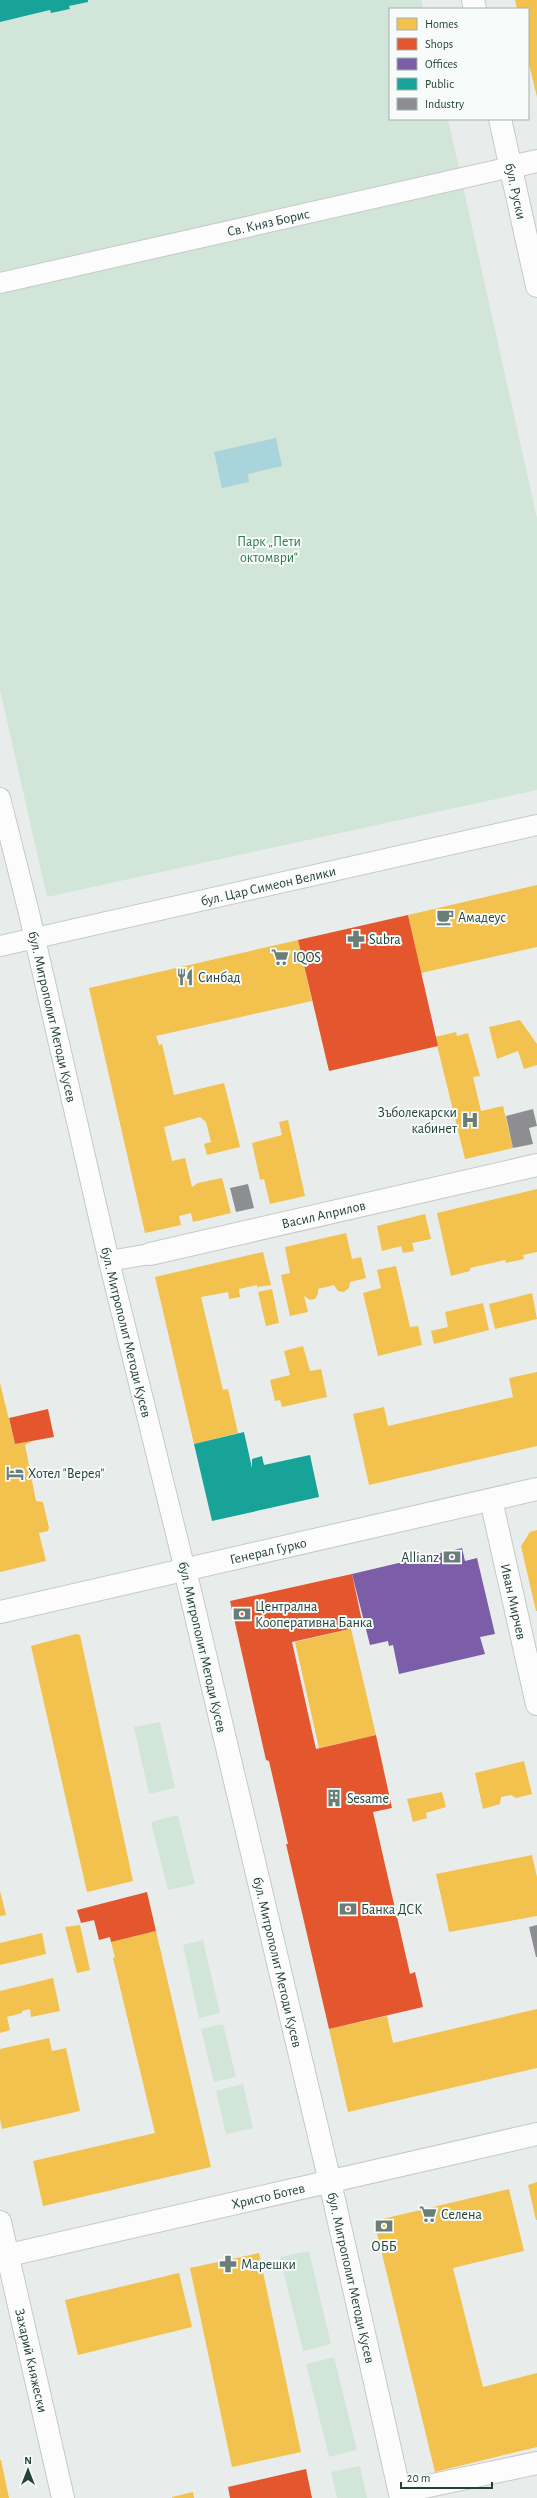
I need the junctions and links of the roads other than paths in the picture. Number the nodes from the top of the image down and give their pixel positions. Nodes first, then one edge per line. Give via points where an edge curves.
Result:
1 (500, 120) edge
2 (537, 161) edge
3 (511, 167) junction
4 (0, 283) edge
5 (537, 286) edge
6 (0, 798) edge
7 (537, 825) edge
8 (34, 938) junction
9 (0, 946) edge
10 (537, 1165) edge
11 (150, 1254) joint
12 (109, 1261) junction
13 (537, 1489) edge
14 (490, 1500) junction
15 (185, 1570) junction
16 (0, 1612) edge
17 (537, 1704) edge
18 (537, 2134) edge
19 (330, 2182) junction
20 (0, 2222) edge
21 (4, 2256) edge
22 (537, 2463) edge
23 (400, 2495) edge
24 (63, 2498) edge

1 - 3 street, бул. Руски
2 - 3 street, Св. Княз Борис
3 - 4 street, Св. Княз Борис
3 - 5 street, бул. Руски
6 - 8 street, бул. Митрополит Методи Кусев
7 - 8 street, бул. Цар Симеон Велики
8 - 9 street, бул. Цар Симеон Велики
8 - 12 street, бул. Митрополит Методи Кусев
10 - 11 street, Васил Априлов
11 - 12 street, Васил Априлов
12 - 15 street, бул. Митрополит Методи Кусев
13 - 14 street, Генерал Гурко
14 - 15 street, Генерал Гурко
14 - 17 street, Иван Мирчев
15 - 16 street, Генерал Гурко
15 - 19 street, бул. Митрополит Методи Кусев
18 - 19 street, Христо Ботев
19 - 21 street, Христо Ботев
19 - 23 street, бул. Митрополит Методи Кусев
20 - 21 street, Захарий Княжески
21 - 24 street, Захарий Княжески
22 - 23 street

